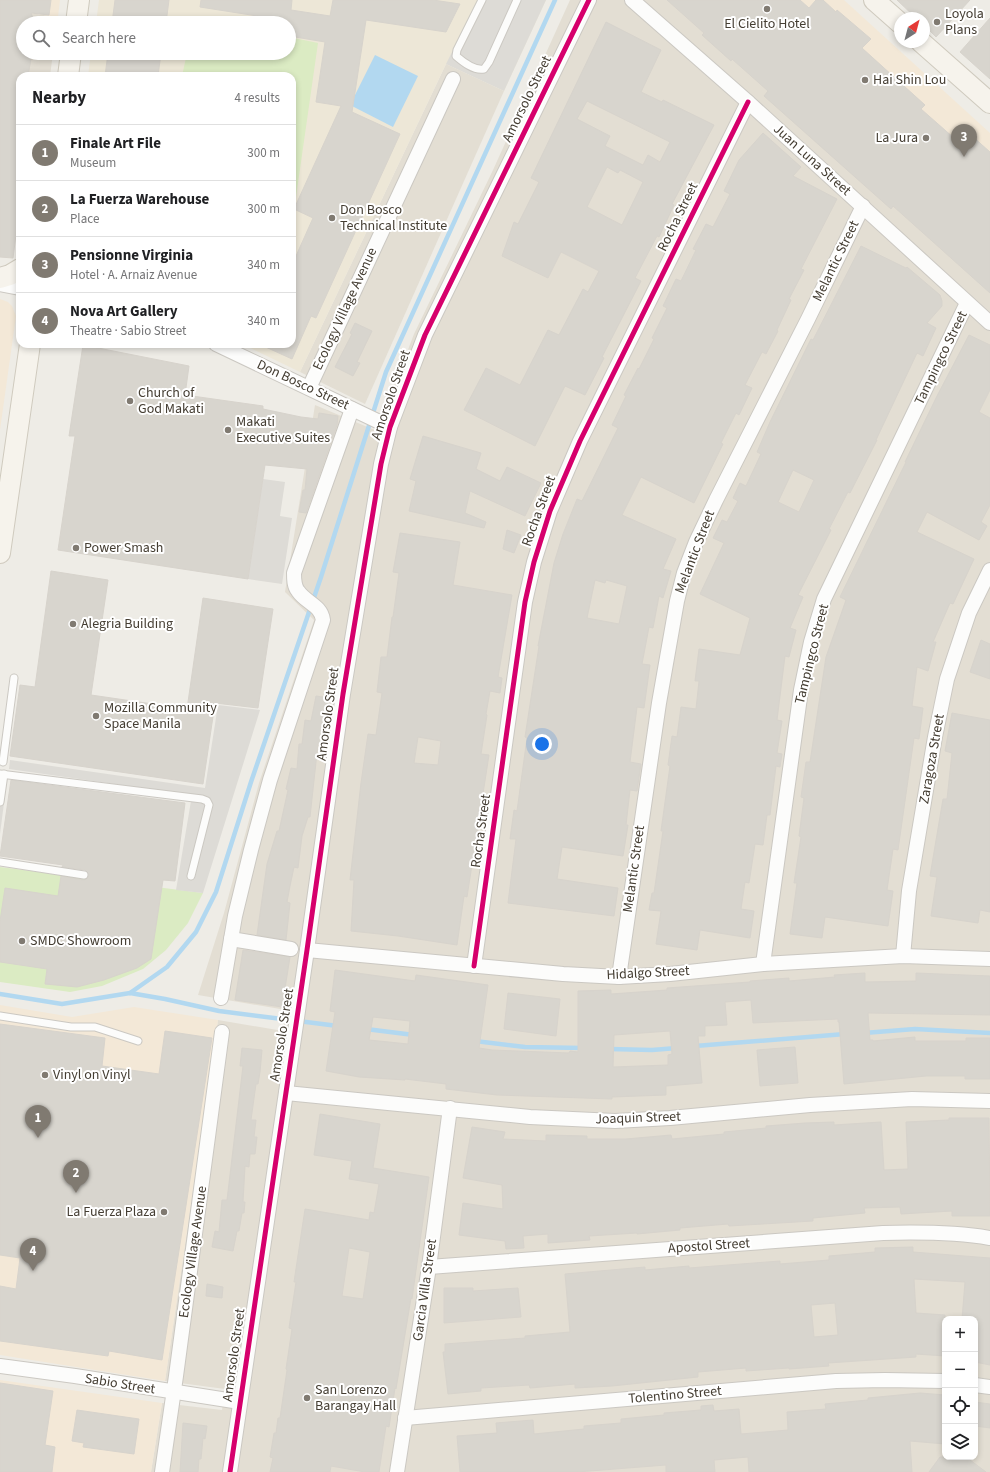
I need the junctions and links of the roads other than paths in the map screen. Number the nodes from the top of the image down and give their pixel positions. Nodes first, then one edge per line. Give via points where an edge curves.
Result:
1 (79, 0) edge
2 (482, 0) edge
3 (517, 0) edge
4 (589, 0) edge
5 (632, 0) edge
6 (874, 0) edge
7 (77, 16) edge
8 (894, 18) edge
9 (928, 48) edge
10 (70, 60) edge
11 (69, 72) edge
12 (453, 78) dead end
13 (748, 102) junction
14 (990, 103) edge
15 (863, 206) junction
16 (16, 271) edge
17 (0, 278) edge
18 (0, 282) edge
19 (16, 285) edge
20 (967, 303) junction
21 (990, 323) edge
22 (29, 348) edge
23 (224, 348) edge
24 (309, 388) junction
25 (352, 409) junction
26 (390, 427) junction
27 (0, 553) edge
28 (990, 570) edge
29 (14, 678) dead end
30 (3, 762) dead end
31 (2, 774) edge
32 (0, 802) edge
33 (0, 862) edge
34 (84, 875) dead end
35 (191, 876) dead end
36 (231, 939) junction
37 (291, 949) dead end
38 (307, 950) junction
39 (904, 956) junction
40 (990, 959) edge
41 (763, 964) junction
42 (474, 966) junction
43 (619, 977) junction
44 (221, 998) dead end
45 (0, 1016) edge
46 (222, 1032) dead end
47 (138, 1041) dead end
48 (286, 1093) junction
49 (990, 1101) edge
50 (450, 1108) junction
51 (990, 1238) edge
52 (429, 1266) junction
53 (0, 1366) edge
54 (942, 1381) edge
55 (978, 1385) edge
56 (990, 1387) edge
57 (174, 1393) junction
58 (240, 1402) junction
59 (405, 1418) junction
60 (162, 1472) edge
61 (230, 1472) edge
62 (397, 1472) edge

1 - 7 main road
2 - 3 lane via 456,56 478,70 484,69 489,62
4 - 26 street, Amorsolo Street via 425,335
5 - 13 street, Juan Luna Street
6 - 8 main road
9 - 14 main road
10 - 11 main road
12 - 24 street, Ecology Village Avenue
13 - 15 street, Juan Luna Street
13 - 42 street, Rocha Street via 580,441 542,536 525,602
15 - 20 street, Juan Luna Street
15 - 43 street, Melantic Street via 716,500 684,573 659,704
16 - 17 main road
18 - 19 street
20 - 21 street, Juan Luna Street
20 - 41 street, Tampingco Street via 822,606 801,690
22 - 27 main road
23 - 24 street, Don Bosco Street
24 - 25 street, Don Bosco Street
25 - 26 street, Don Bosco Street
25 - 36 street via 294,572 294,582 299,592 319,609 323,620 270,780
26 - 38 street, Amorsolo Street via 381,464 343,694
28 - 39 street, Zaragoza Street via 969,613 947,679 910,891
29 - 30 lane
31 - 32 lane
31 - 35 lane via 207,801 209,805
33 - 34 lane
36 - 37 street
36 - 44 street
38 - 42 street, Hidalgo Street
38 - 48 street, Amorsolo Street
39 - 40 street, Hidalgo Street
39 - 41 street, Hidalgo Street
41 - 43 street, Hidalgo Street
42 - 43 street, Hidalgo Street
45 - 47 lane via 71,1027 95,1027
46 - 57 street, Ecology Village Avenue
48 - 50 street, Joaquin Street
48 - 58 street, Amorsolo Street
49 - 50 street, Joaquin Street via 912,1099 615,1121 530,1117
50 - 52 street, Garcia Villa Street
51 - 52 street, Apostol Street via 916,1232 884,1233
52 - 59 street, Garcia Villa Street
53 - 57 street, Sabio Street
54 - 59 street, Tolentino Street via 836,1381
55 - 56 street
57 - 58 street, Sabio Street
57 - 60 street, Ecology Village Avenue
58 - 61 street, Amorsolo Street
59 - 62 street, Garcia Villa Street

